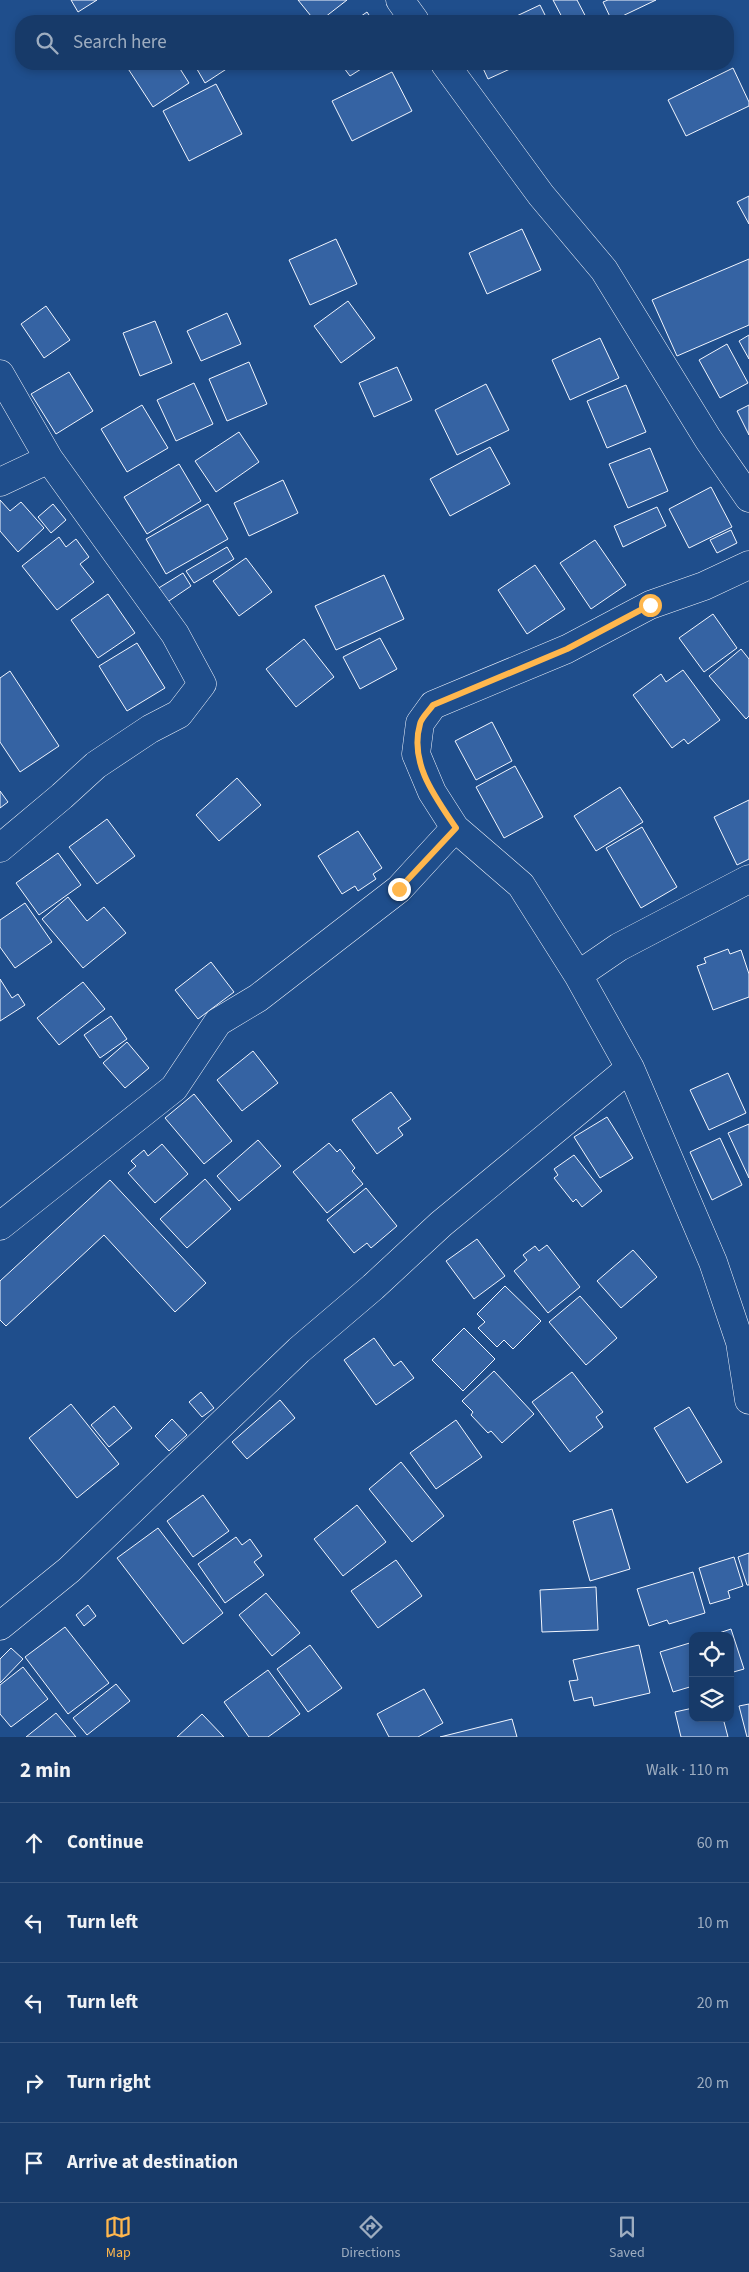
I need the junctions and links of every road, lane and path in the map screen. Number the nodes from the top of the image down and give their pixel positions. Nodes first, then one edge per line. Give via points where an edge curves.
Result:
1 (400, 0) edge
2 (411, 15) edge
3 (450, 70) edge
4 (0, 374) edge
5 (49, 459) junction
6 (0, 482) edge
7 (749, 498) edge
8 (749, 565) edge
9 (456, 828) junction
10 (0, 848) edge
11 (749, 879) edge
12 (578, 975) junction
13 (630, 1068) junction
14 (0, 1226) edge
15 (749, 1400) edge
16 (0, 1626) edge

1 - 2 street
3 - 7 street via 541,195 604,270 708,439
4 - 5 street
5 - 6 street
5 - 10 street via 175,634 202,684 179,714 96,765
8 - 9 street via 704,586 650,605 567,649 433,705 420,723 416,754 432,792
9 - 12 street via 521,885
9 - 14 street via 399,889 258,998 218,1022 174,1088
11 - 12 street via 619,946
12 - 13 street
13 - 15 street via 713,1262 740,1342
13 - 16 street via 441,1224 299,1350 69,1570

